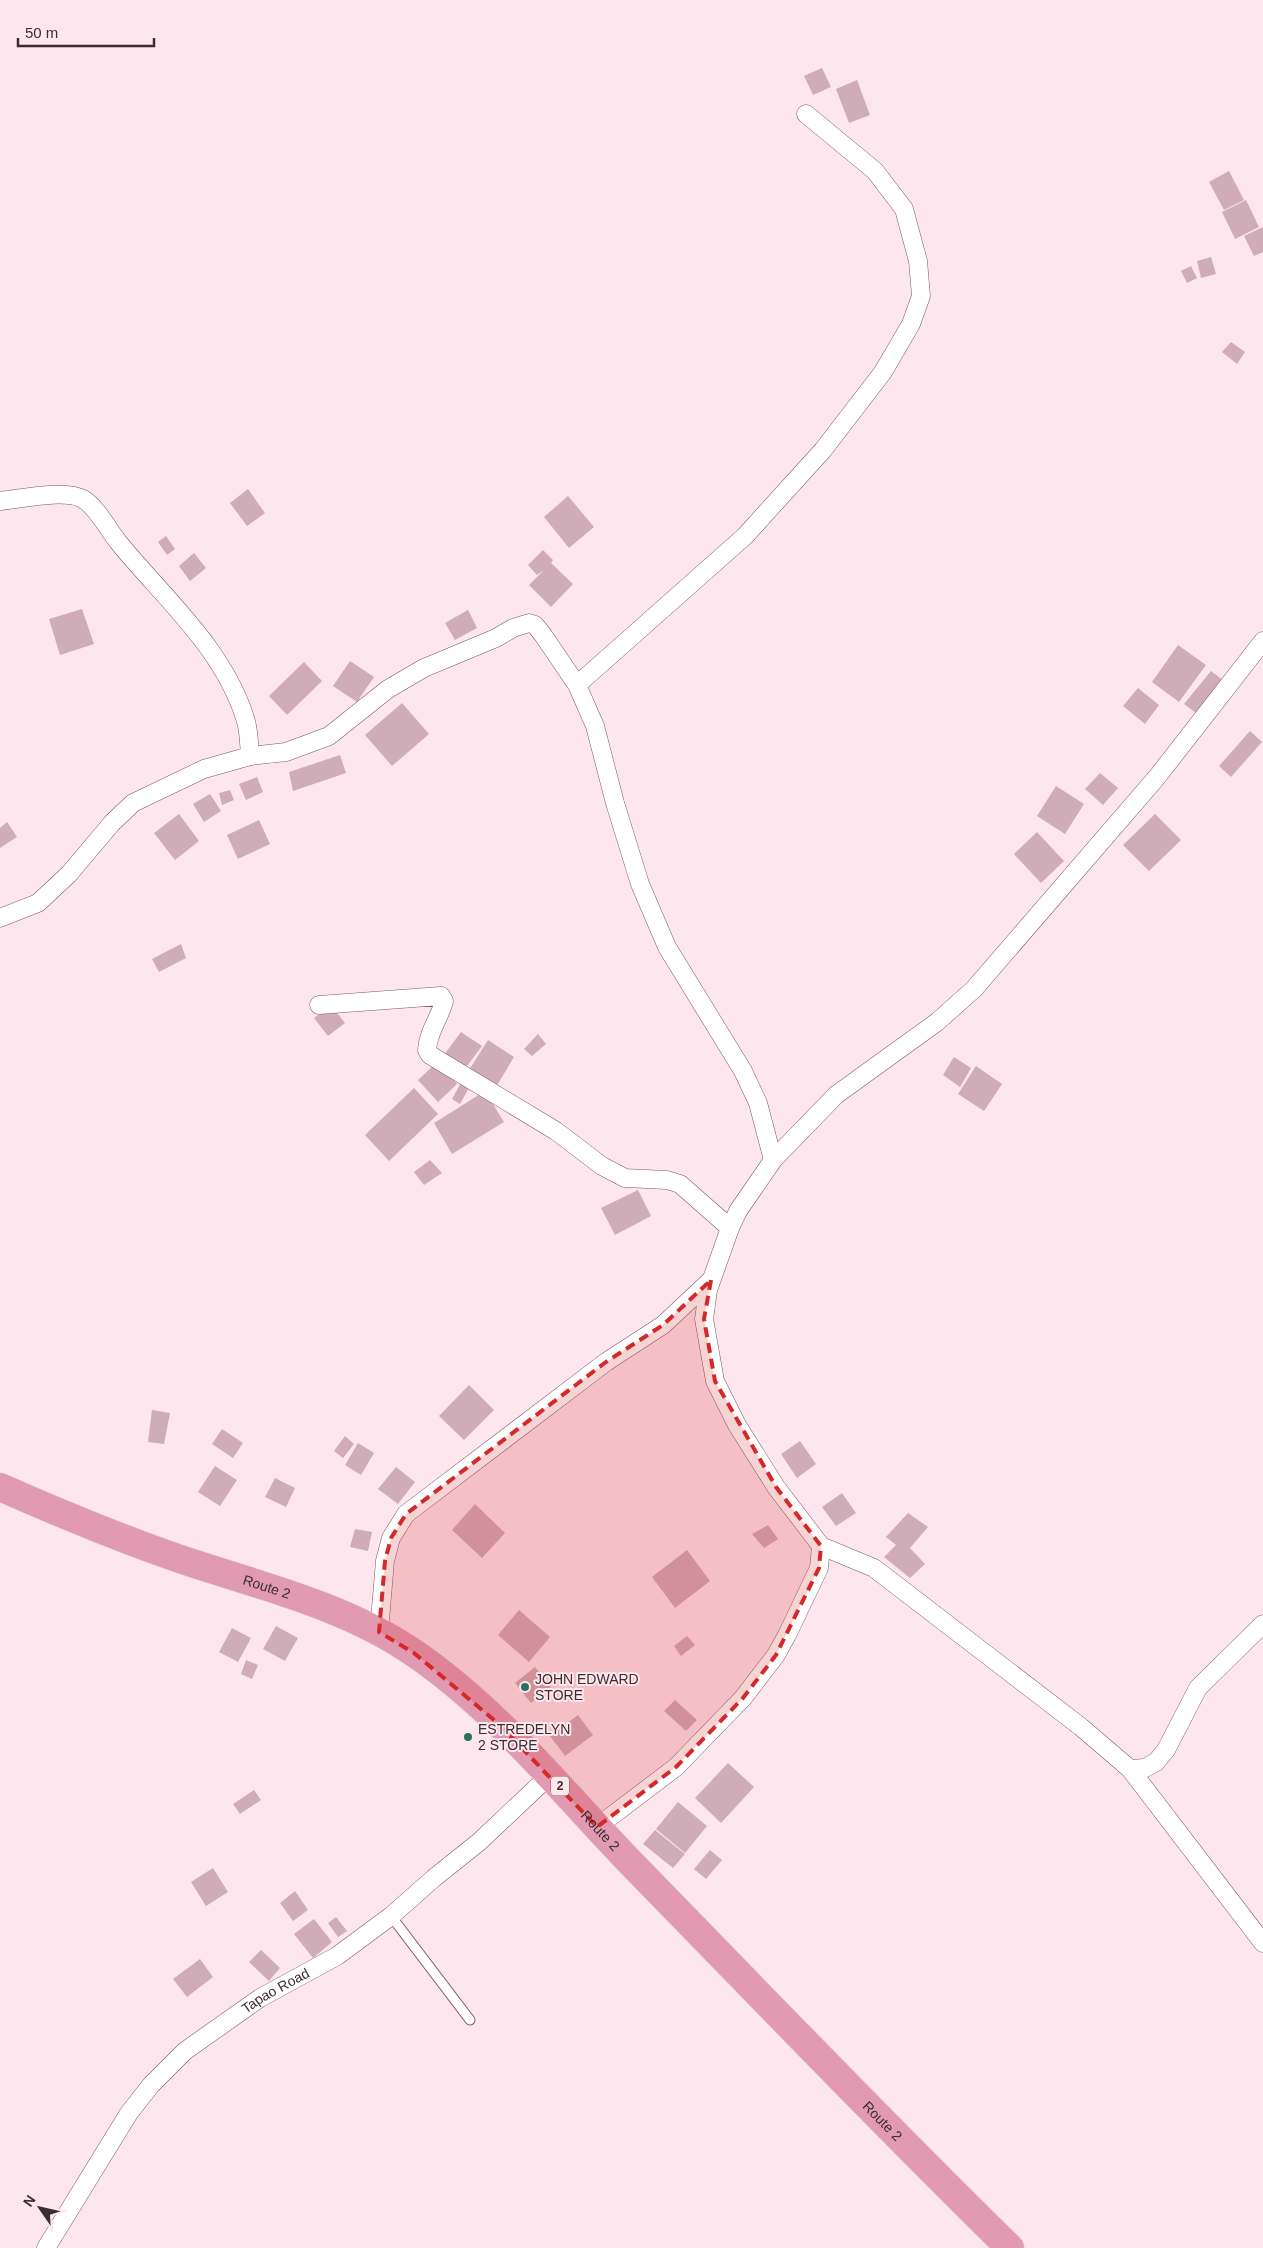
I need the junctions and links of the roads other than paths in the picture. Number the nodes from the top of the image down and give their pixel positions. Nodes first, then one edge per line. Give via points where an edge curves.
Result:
1 (806, 114) dead end
2 (0, 501) edge
3 (1263, 641) edge
4 (577, 685) junction
5 (250, 756) junction
6 (0, 918) edge
7 (319, 1005) dead end
8 (773, 1160) junction
9 (730, 1228) junction
10 (711, 1280) junction
11 (0, 1487) edge
12 (821, 1546) junction
13 (1263, 1624) edge
14 (379, 1632) junction
15 (1130, 1769) junction
16 (550, 1775) junction
17 (597, 1827) junction
18 (391, 1916) junction
19 (1263, 1942) edge
20 (470, 2020) dead end
21 (46, 2248) edge
22 (1010, 2248) edge

1 - 4 street via 875,171 904,209 918,261 921,296 911,324 883,372 823,450 745,536
2 - 5 street via 66,494 82,499 90,506 198,633 236,693 246,720
3 - 8 street via 1157,777 974,989 930,1028 836,1095
4 - 5 street via 535,625 524,623 424,668 388,690 328,736 286,752
4 - 8 street via 595,726 640,884 668,947 754,1095
5 - 6 street via 204,769 133,803 69,874 38,903
7 - 9 street via 441,996 444,1000 442,1011 428,1038 430,1054 556,1131 602,1166 625,1178 667,1180 680,1184
8 - 9 street
9 - 10 street
10 - 12 street via 704,1319 722,1397 776,1487
10 - 14 street via 663,1324 599,1368 406,1514 391,1538 384,1561
11 - 14 highway, Route 2 / 2 via 178,1558 298,1597
12 - 15 street via 874,1568 1073,1721
12 - 17 street via 819,1568 787,1635 743,1698 676,1767
13 - 15 street via 1198,1688 1166,1750 1156,1762 1145,1768
14 - 16 highway, Route 2 / 2 via 414,1653 463,1692
15 - 19 street
16 - 17 highway, Route 2 / 2
16 - 18 street, Tapao Road via 479,1842
17 - 22 highway, Route 2 / 2
18 - 20 lane
18 - 21 street, Tapao Road via 337,1956 260,1998 185,2050 150,2085 129,2113

